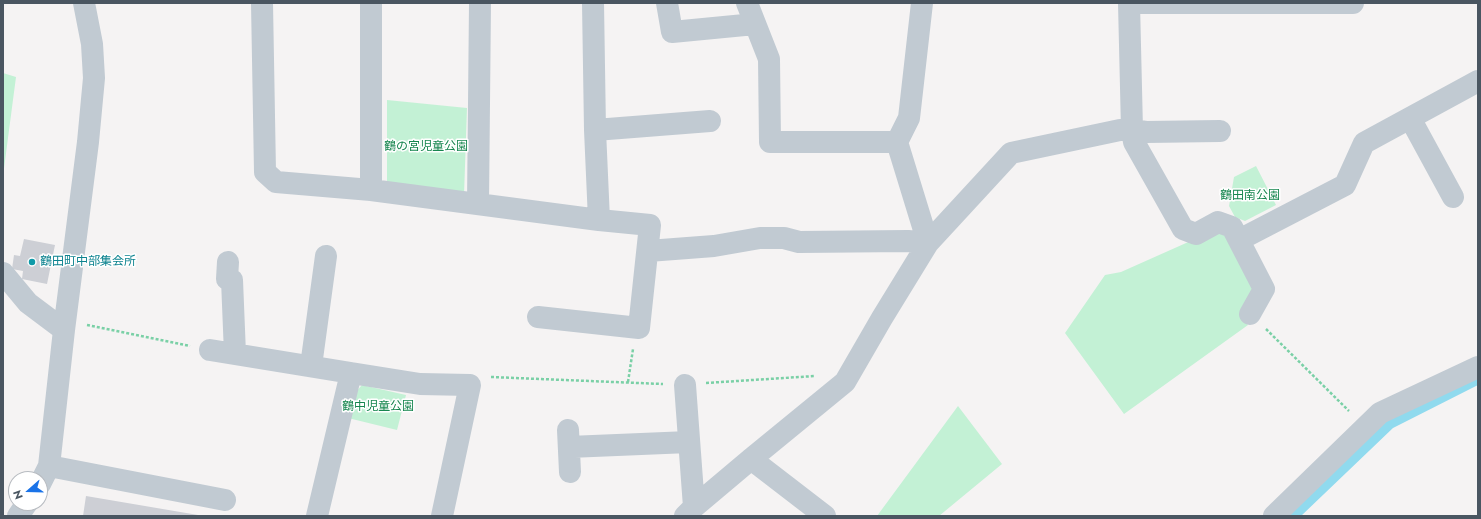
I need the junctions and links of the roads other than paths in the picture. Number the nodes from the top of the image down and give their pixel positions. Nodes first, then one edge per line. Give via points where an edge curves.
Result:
1 (84, 3) edge
2 (262, 3) edge
3 (371, 3) edge
4 (480, 3) edge
5 (593, 3) edge
6 (667, 3) edge
7 (747, 3) edge
8 (922, 3) edge
9 (1129, 3) edge
10 (1352, 3) edge
11 (755, 24) junction
12 (1478, 81) edge
13 (1410, 118) junction
14 (710, 122) dead end
15 (595, 130) junction
16 (1132, 130) junction
17 (1220, 131) dead end
18 (897, 142) junction
19 (371, 190) junction
20 (1453, 197) dead end
21 (478, 204) junction
22 (599, 220) junction
23 (1239, 240) junction
24 (928, 244) junction
25 (648, 251) junction
26 (326, 256) dead end
27 (228, 262) dead end
28 (3, 273) edge
29 (1250, 314) road end
30 (538, 317) dead end
31 (64, 326) junction
32 (210, 350) road end
33 (235, 354) junction
34 (311, 366) junction
35 (1478, 367) edge
36 (351, 373) junction
37 (685, 384) road end
38 (689, 442) junction
39 (751, 459) junction
40 (46, 471) edge
41 (570, 472) dead end
42 (48, 475) edge
43 (225, 500) dead end
44 (690, 511) edge
45 (317, 516) edge
46 (442, 516) edge
47 (825, 516) edge
48 (1274, 516) edge

1 - 31 street via 92,44 94,78
2 - 19 street via 265,172 276,182
3 - 19 street
4 - 21 street
5 - 15 street
6 - 11 street via 672,32
7 - 11 street
8 - 18 street via 909,118
9 - 10 street
9 - 16 street
11 - 18 street via 769,58 770,142
12 - 13 street
13 - 20 street
13 - 23 street via 1364,143 1344,184
14 - 15 street
15 - 22 street
16 - 17 street
16 - 23 street via 1134,142 1183,229 1196,234 1218,222 1232,227
16 - 24 street via 1120,130 1011,153
18 - 24 street
19 - 21 street
21 - 22 street
22 - 25 street via 650,225
23 - 29 street via 1264,289
24 - 25 street via 908,240 799,242 784,238 760,238 714,246
24 - 39 street via 845,382
25 - 30 street via 639,328
26 - 34 street
27 - 33 street via 227,279 232,280
28 - 31 street via 28,303
31 - 40 street
32 - 33 street
33 - 34 street
34 - 36 street
35 - 48 street via 1380,413
36 - 45 street
36 - 46 street via 420,384 470,385
37 - 38 street
38 - 41 street via 568,439
38 - 44 street
39 - 44 street
39 - 47 street
42 - 43 street

